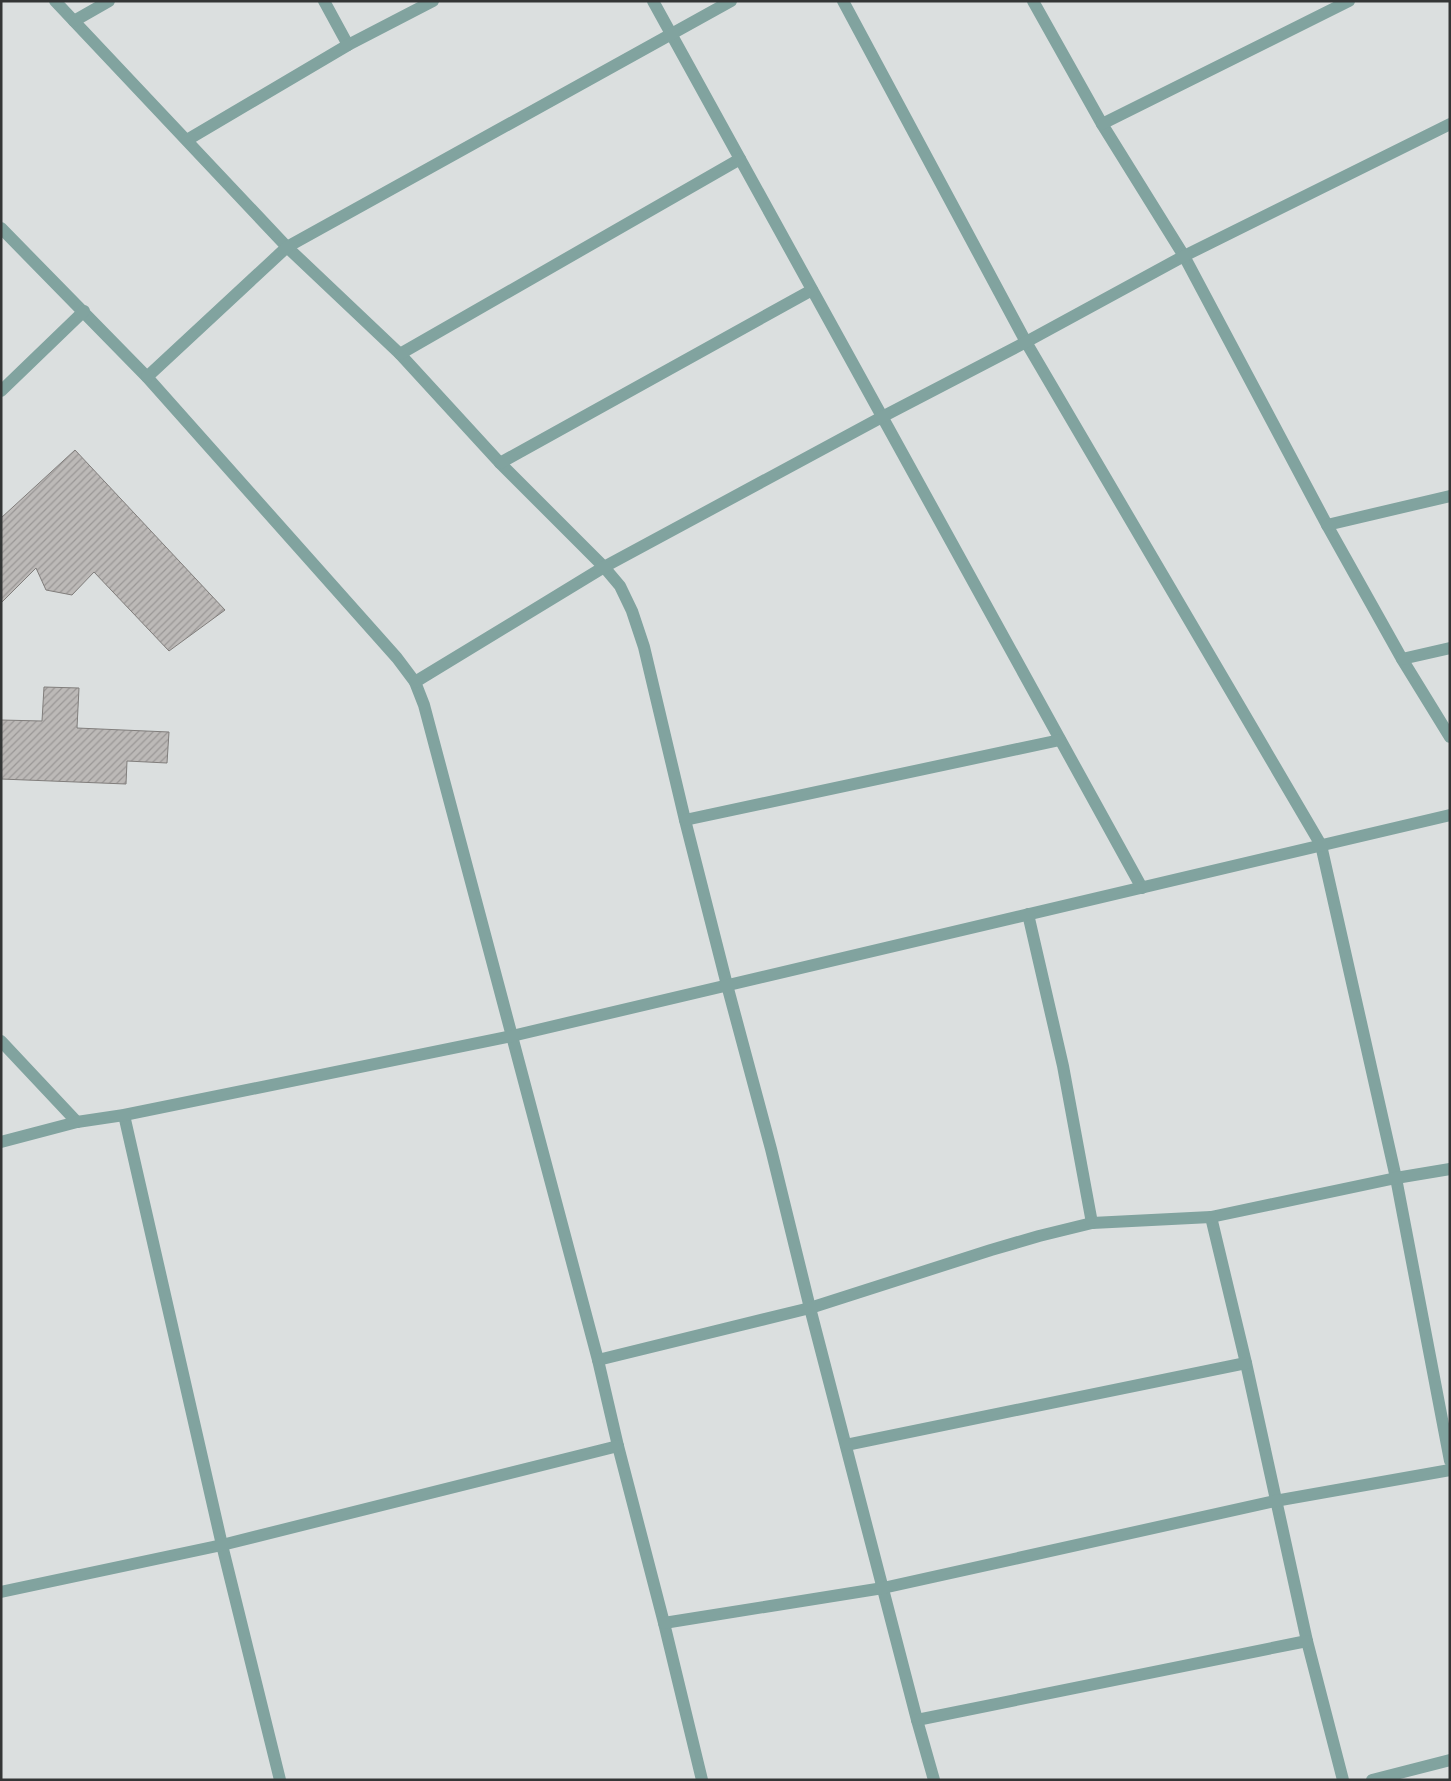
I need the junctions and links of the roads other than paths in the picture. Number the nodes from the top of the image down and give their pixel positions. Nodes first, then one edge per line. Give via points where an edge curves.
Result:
1 (55, 1) edge
2 (109, 1) edge
3 (324, 1) edge
4 (433, 1) edge
5 (653, 1) edge
6 (731, 1) edge
7 (843, 1) edge
8 (1033, 1) edge
9 (1349, 1) edge
10 (74, 21) junction
11 (671, 34) junction
12 (348, 45) junction
13 (1102, 124) junction
14 (1450, 124) edge
15 (188, 140) junction
16 (740, 159) junction
17 (1, 228) edge
18 (287, 247) junction
19 (1184, 256) junction
20 (812, 290) junction
21 (84, 311) junction
22 (1026, 342) junction
23 (400, 354) junction
24 (147, 377) junction
25 (1, 391) edge
26 (882, 416) junction
27 (500, 463) junction
28 (1450, 496) edge
29 (1327, 525) junction
30 (604, 568) junction
31 (1450, 648) edge
32 (1402, 659) junction
33 (415, 682) junction
34 (1450, 737) edge
35 (1060, 740) junction
36 (1450, 815) edge
37 (685, 820) junction
38 (1321, 845) junction
39 (1142, 888) junction
40 (1028, 914) junction
41 (727, 986) junction
42 (512, 1036) junction
43 (1, 1041) edge
44 (124, 1115) junction
45 (77, 1122) junction
46 (1, 1142) edge
47 (1450, 1169) edge
48 (1396, 1178) junction
49 (1211, 1217) junction
50 (1092, 1223) junction
51 (810, 1308) junction
52 (598, 1360) junction
53 (1246, 1363) junction
54 (846, 1445) junction
55 (618, 1446) junction
56 (1450, 1461) edge
57 (1450, 1470) edge
58 (1275, 1501) junction
59 (222, 1545) junction
60 (883, 1588) junction
61 (1, 1592) edge
62 (664, 1623) junction
63 (1307, 1641) junction
64 (917, 1720) junction
65 (1450, 1760) edge
66 (280, 1780) edge
67 (702, 1780) edge
68 (934, 1780) edge
69 (1343, 1780) edge
70 (1372, 1780) edge

1 - 10 street
2 - 10 street
3 - 12 street
4 - 12 street
5 - 11 street
6 - 11 street
7 - 22 street
8 - 13 street
9 - 13 street
10 - 15 street
11 - 16 street
11 - 18 street
12 - 15 street
13 - 19 street
14 - 19 street
15 - 18 street
16 - 20 street
16 - 23 street
17 - 21 street
18 - 23 street
18 - 24 street
19 - 22 street
19 - 29 street
20 - 26 street
20 - 27 street
21 - 24 street
21 - 25 street
22 - 26 street
22 - 38 street
23 - 27 street
24 - 33 street via 398,658
26 - 30 street
26 - 35 street
27 - 30 street
28 - 29 street
29 - 32 street
30 - 33 street
30 - 37 street via 620,586 644,647
31 - 32 street
32 - 34 street
33 - 42 street via 424,705
35 - 37 street
35 - 39 street
36 - 38 street
37 - 41 street
38 - 39 street
38 - 48 street
39 - 40 street
40 - 41 street
40 - 50 street via 1063,1066
41 - 42 street
41 - 51 street
42 - 44 street
42 - 52 street
43 - 45 street
44 - 45 street
44 - 59 street
45 - 46 street
47 - 48 street
48 - 49 street
48 - 56 street
49 - 50 street
49 - 53 street
50 - 51 street via 991,1250
51 - 52 street
51 - 54 street
52 - 55 street
53 - 54 street
53 - 58 street
54 - 60 street
55 - 59 street
55 - 62 street
57 - 58 street
58 - 60 street
58 - 63 street
59 - 61 street
59 - 66 street
60 - 62 street
60 - 64 street
62 - 67 street
63 - 64 street
63 - 69 street
64 - 68 street
65 - 70 street

